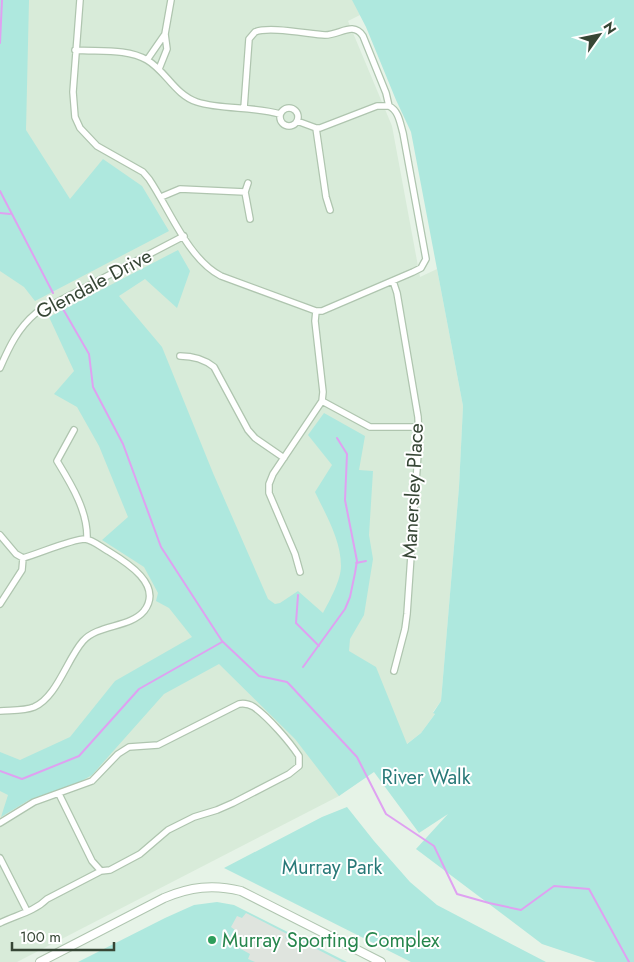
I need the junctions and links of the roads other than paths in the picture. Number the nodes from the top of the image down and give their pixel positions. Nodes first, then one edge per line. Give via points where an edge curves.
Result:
1 (80, 0) edge
2 (171, 0) edge
3 (165, 34) junction
4 (75, 50) junction
5 (147, 60) junction
6 (159, 69) junction
7 (389, 106) junction
8 (244, 108) junction
9 (280, 114) junction
10 (297, 120) junction
11 (316, 128) junction
12 (248, 183) dead end
13 (245, 192) junction
14 (161, 197) junction
15 (330, 210) dead end
16 (250, 219) dead end
17 (184, 236) junction
18 (393, 281) junction
19 (316, 311) junction
20 (180, 356) dead end
21 (0, 368) edge
22 (322, 401) junction
23 (418, 427) junction
24 (74, 430) dead end
25 (284, 458) junction
26 (0, 535) edge
27 (87, 540) junction
28 (23, 558) junction
29 (300, 572) dead end
30 (0, 604) edge
31 (394, 671) dead end
32 (0, 711) edge
33 (59, 794) junction
34 (0, 823) edge
35 (0, 858) edge
36 (101, 871) junction
37 (27, 912) junction
38 (0, 923) edge
39 (40, 962) edge
40 (381, 962) edge

1 - 4 street
2 - 3 street
3 - 5 street
3 - 6 street via 167,49
4 - 5 street via 127,53
4 - 14 street via 72,105 80,128 97,146 143,172
5 - 6 street
6 - 8 street via 195,102
7 - 8 street via 363,36 352,28 328,35 255,32 249,39
7 - 11 street via 377,106
7 - 18 street via 398,115 404,133 426,259 420,268
8 - 9 street
9 - 10 street via 290,108 297,113
9 - 10 street via 281,122 287,126 292,126
10 - 11 street
11 - 15 street
12 - 13 street
13 - 14 street via 180,189
13 - 16 street
14 - 17 street
17 - 19 street via 196,256 212,271
17 - 21 street, Glendale Drive via 36,313 15,335
18 - 19 street via 328,310
18 - 23 street, Manersley Place
19 - 22 street
20 - 25 street via 194,357 214,366 248,430
22 - 23 street via 370,427
22 - 25 street
23 - 31 street, Manersley Place via 407,614
24 - 27 street via 57,461 82,510
25 - 29 street via 268,488
26 - 28 street
27 - 28 street
27 - 32 street via 138,572 149,594 145,610 84,640 40,703 28,708
28 - 30 street via 22,570
33 - 34 street via 34,802
33 - 36 street via 92,861
33 - 36 street via 92,780 129,747 158,745 243,704 254,707 299,756 299,766 289,774 224,807 168,830 140,854 110,870
35 - 37 street
36 - 37 street
37 - 38 street
39 - 40 street via 164,898 210,886 241,891

